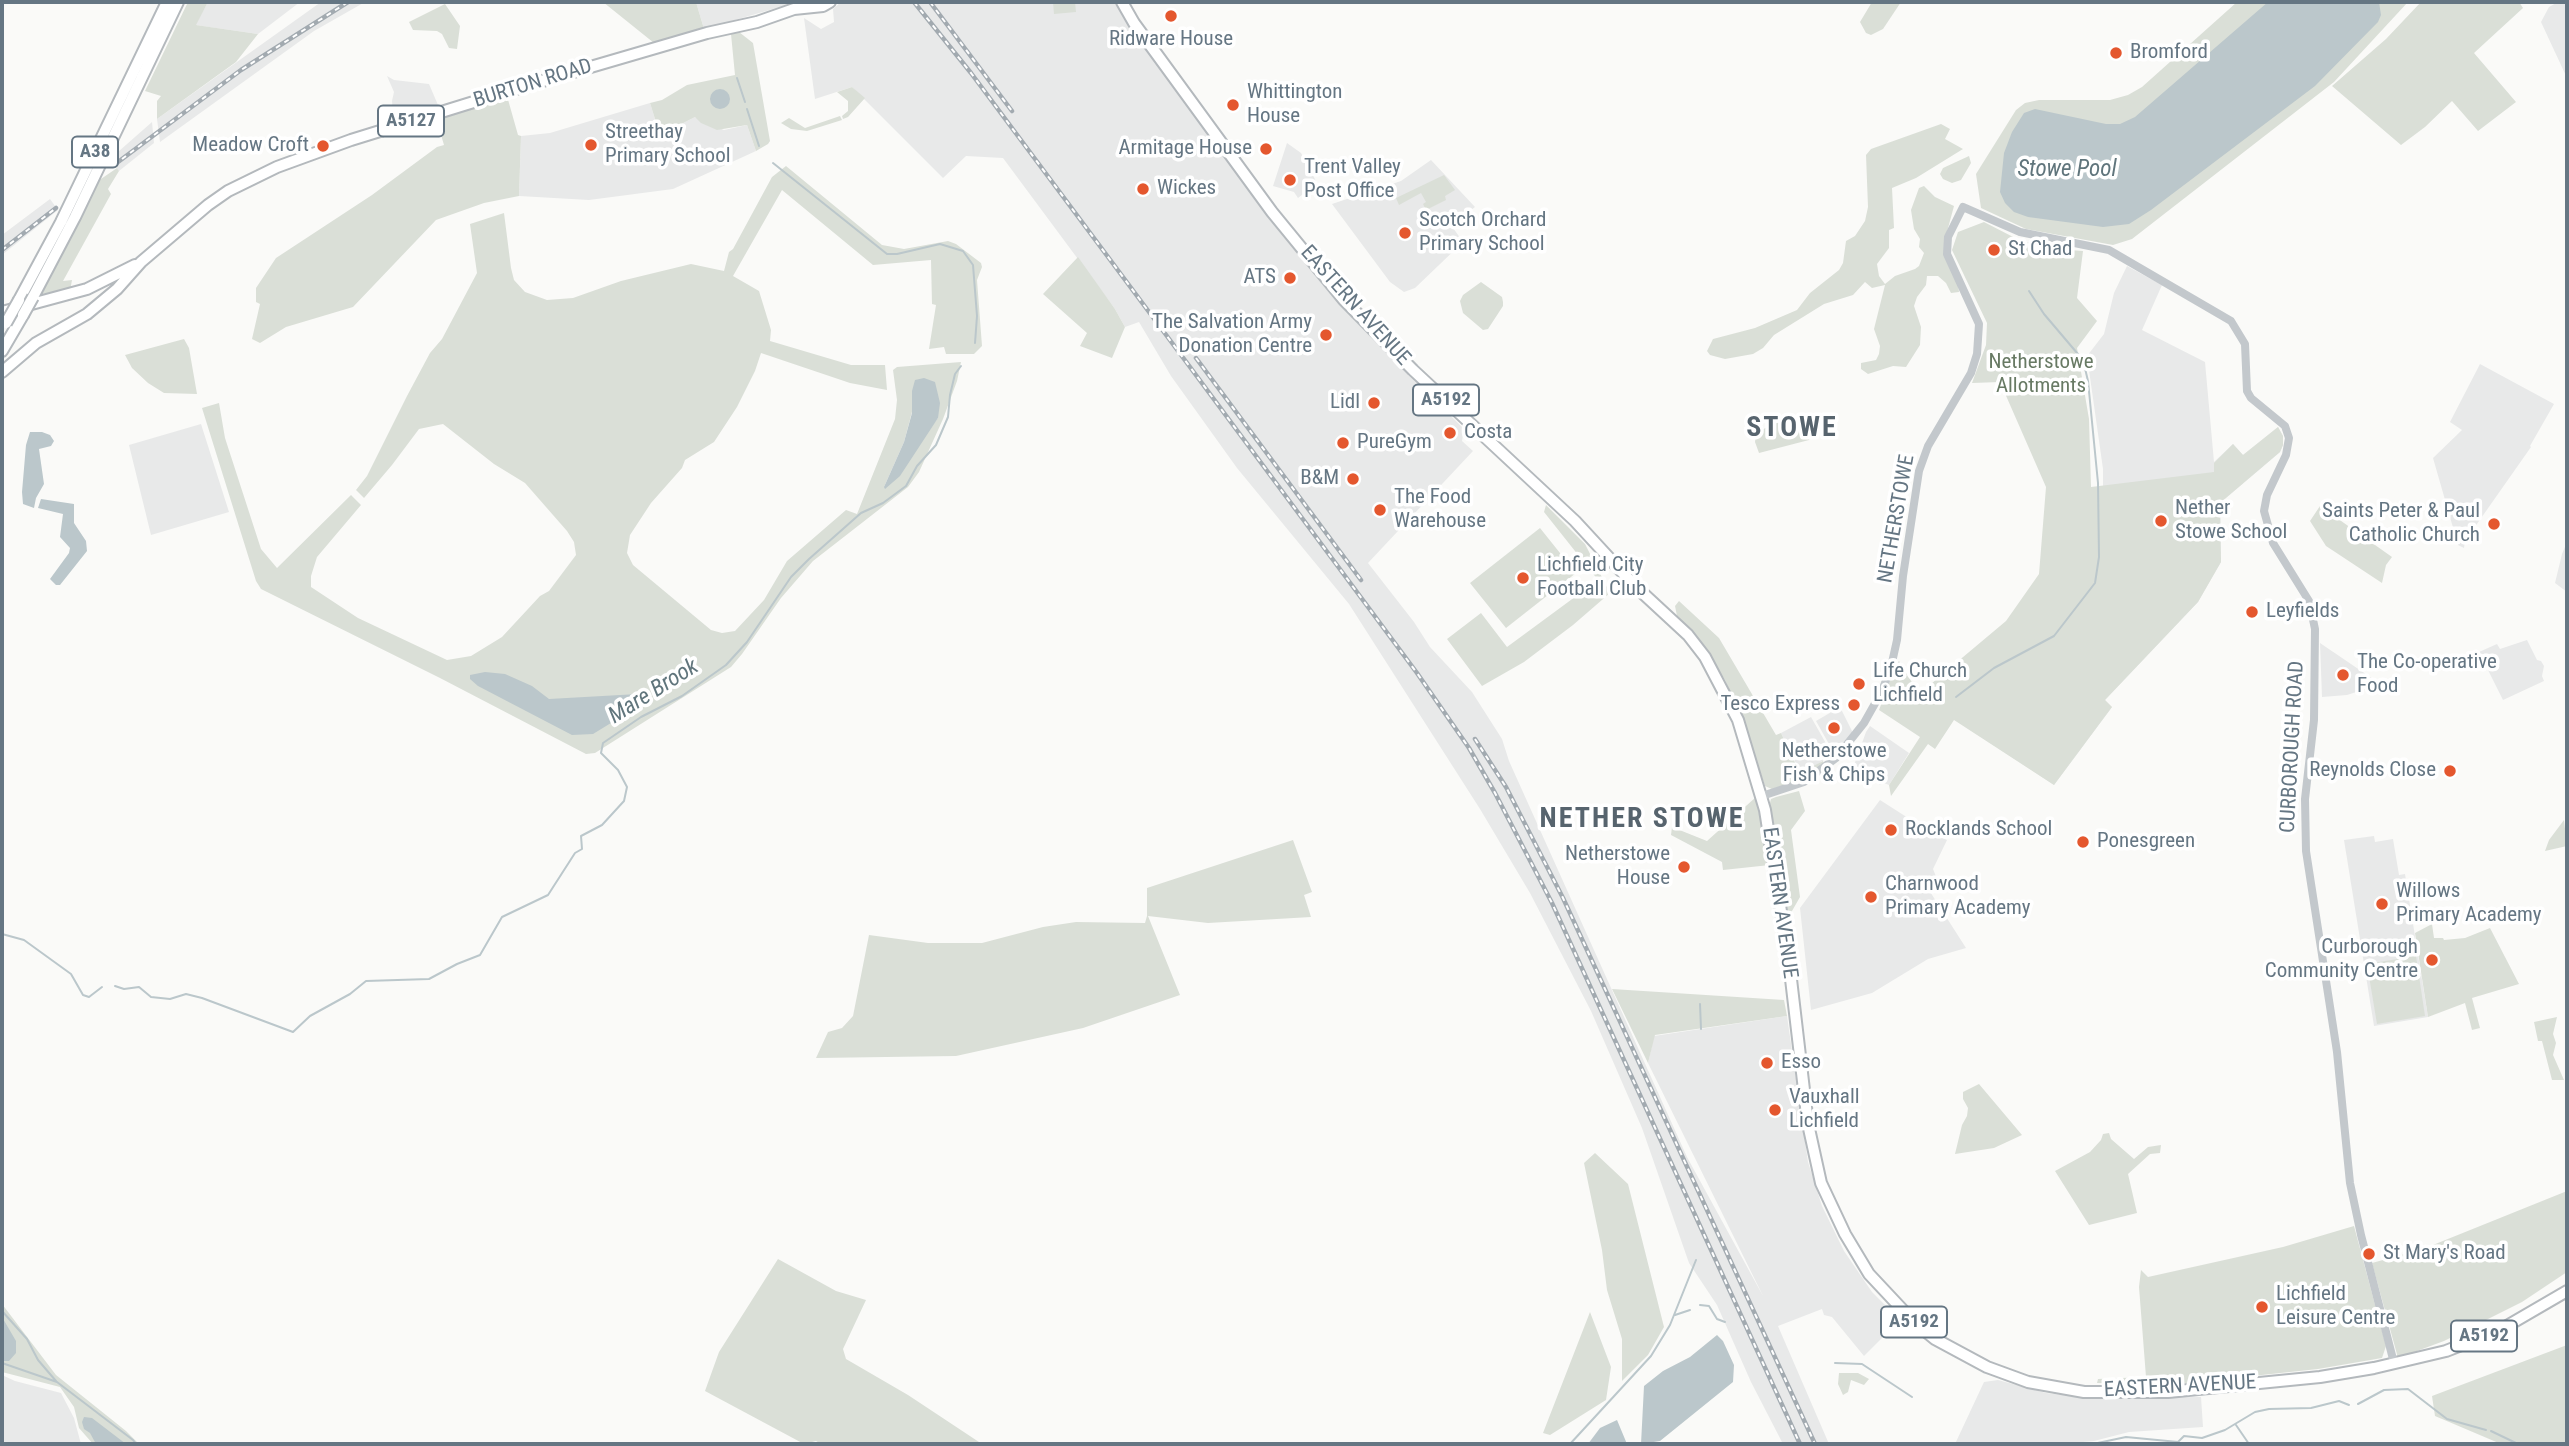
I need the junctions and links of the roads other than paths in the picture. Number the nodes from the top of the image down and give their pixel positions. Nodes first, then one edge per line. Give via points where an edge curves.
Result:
1 (167, 2) edge
2 (178, 2) edge
3 (830, 2) edge
4 (1122, 2) edge
5 (1963, 207) joint
6 (141, 262) junction
7 (127, 278) junction
8 (90, 296) dead end
9 (3, 322) edge
10 (2, 351) edge
11 (2, 372) edge
12 (1762, 796) junction
13 (2567, 1291) edge
14 (2394, 1363) junction

1 - 9 highway, A38, bridge via 61,222
2 - 10 highway, A38, bridge via 75,217
3 - 6 highway, BURTON ROAD / A5127 via 522,86 277,167 228,191
4 - 12 highway, EASTERN AVENUE / A5192 via 1272,212 1344,300 1688,635 1732,708
5 - 12 street, NETHERSTOWE via 1948,237 1947,254 1979,324 1977,354 1919,471 1891,667 1857,735 1836,758 1809,780
5 - 14 street, CURBOROUGH ROAD via 2020,232 2109,250 2221,313 2238,328 2245,344 2247,391 2285,426 2289,438 2286,455 2264,511 2273,543 2309,601 2315,629 2306,851 2333,1024 2350,1183
6 - 7 highway, A5127
6 - 9 highway, A5127 via 88,289
7 - 8 highway
7 - 11 highway, A5127 via 87,314 36,343
12 - 14 highway, EASTERN AVENUE / A5192 via 1789,962 1808,1124 1821,1183 1869,1274 1914,1322 1987,1367 2046,1386 2084,1392 2192,1390 2320,1377
13 - 14 highway, EASTERN AVENUE / A5192 via 2500,1330 2446,1351

